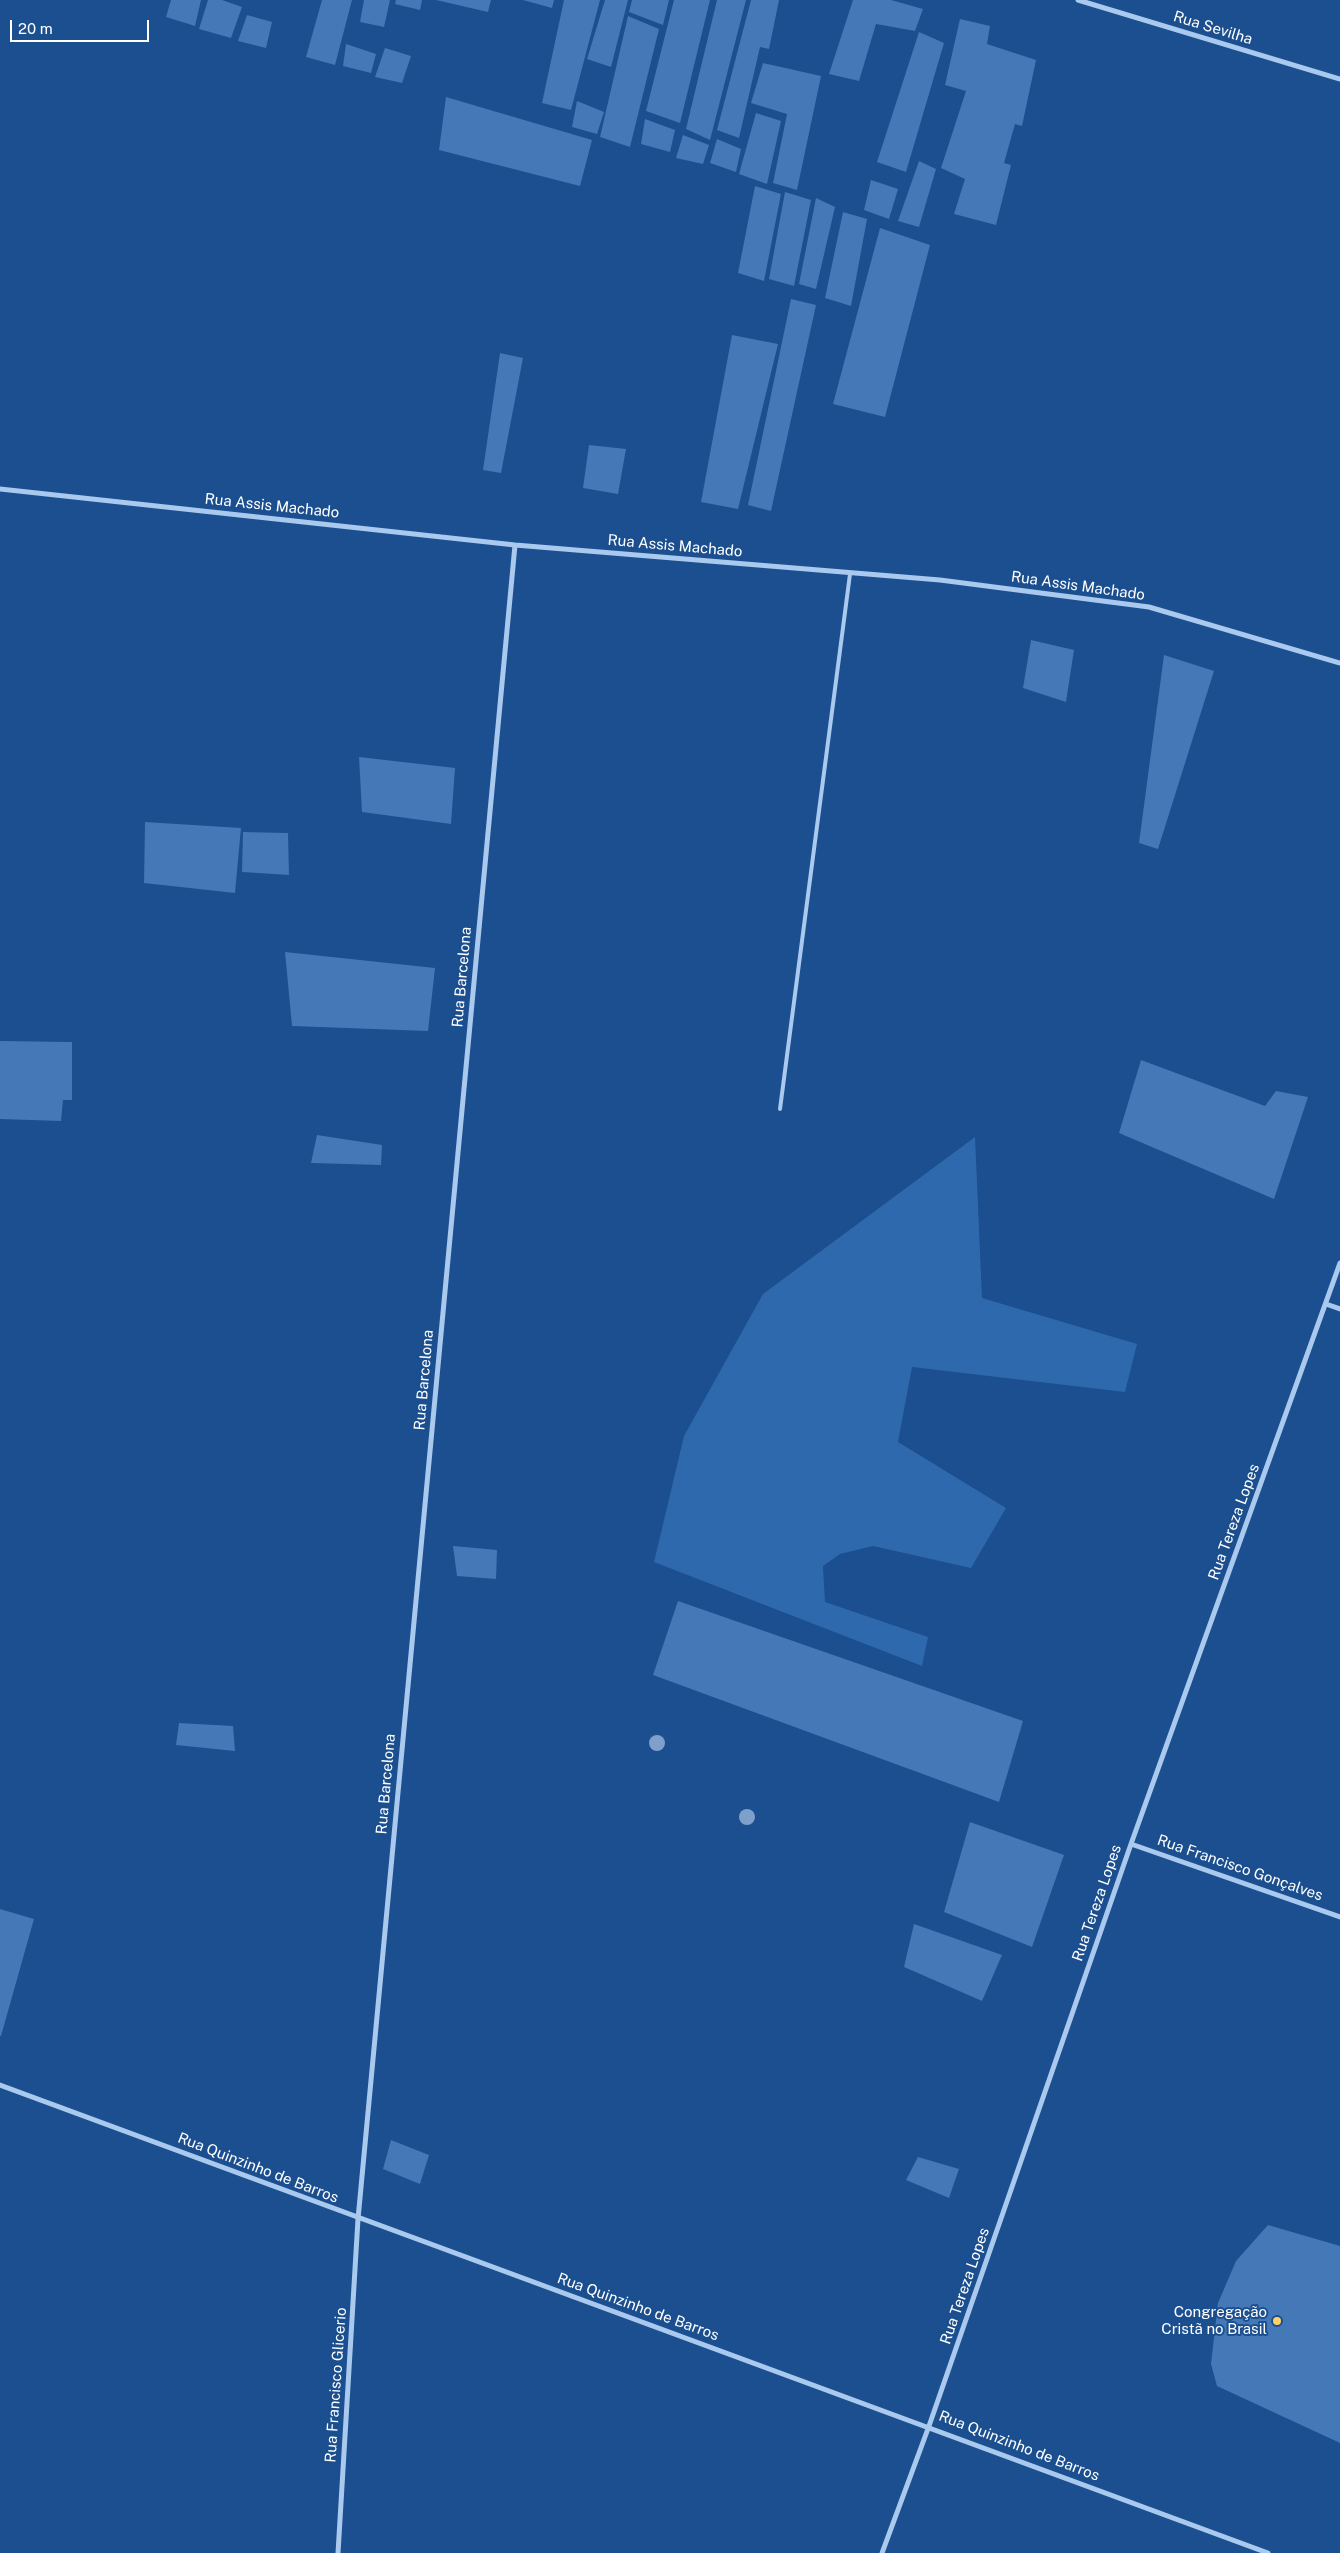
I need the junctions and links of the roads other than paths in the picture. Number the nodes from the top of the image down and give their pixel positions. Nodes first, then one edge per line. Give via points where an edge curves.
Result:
1 (1078, 0) edge
2 (1340, 79) edge
3 (0, 489) edge
4 (515, 544) junction
5 (850, 574) junction
6 (1340, 663) edge
7 (780, 1108) dead end
8 (1340, 1262) edge
9 (1326, 1304) junction
10 (1340, 1309) edge
11 (1131, 1844) junction
12 (1340, 1917) edge
13 (0, 2084) edge
14 (358, 2219) junction
15 (929, 2426) junction
16 (338, 2553) edge
17 (882, 2553) edge
18 (1268, 2553) edge

1 - 2 street, Rua Sevilha
3 - 4 street, Rua Assis Machado
4 - 5 street, Rua Assis Machado
4 - 14 street, Rua Barcelona
5 - 6 street, Rua Assis Machado via 940,580 1149,608
5 - 7 lane
8 - 9 street, Rua Tereza Lopes
9 - 10 street
9 - 11 street, Rua Tereza Lopes
11 - 12 street, Rua Francisco Gonçalves
11 - 15 street, Rua Tereza Lopes
13 - 14 street, Rua Quinzinho de Barros
14 - 15 street, Rua Quinzinho de Barros
14 - 16 street, Rua Francisco Glicerio
15 - 17 street, Rua Tereza Lopes
15 - 18 street, Rua Quinzinho de Barros

